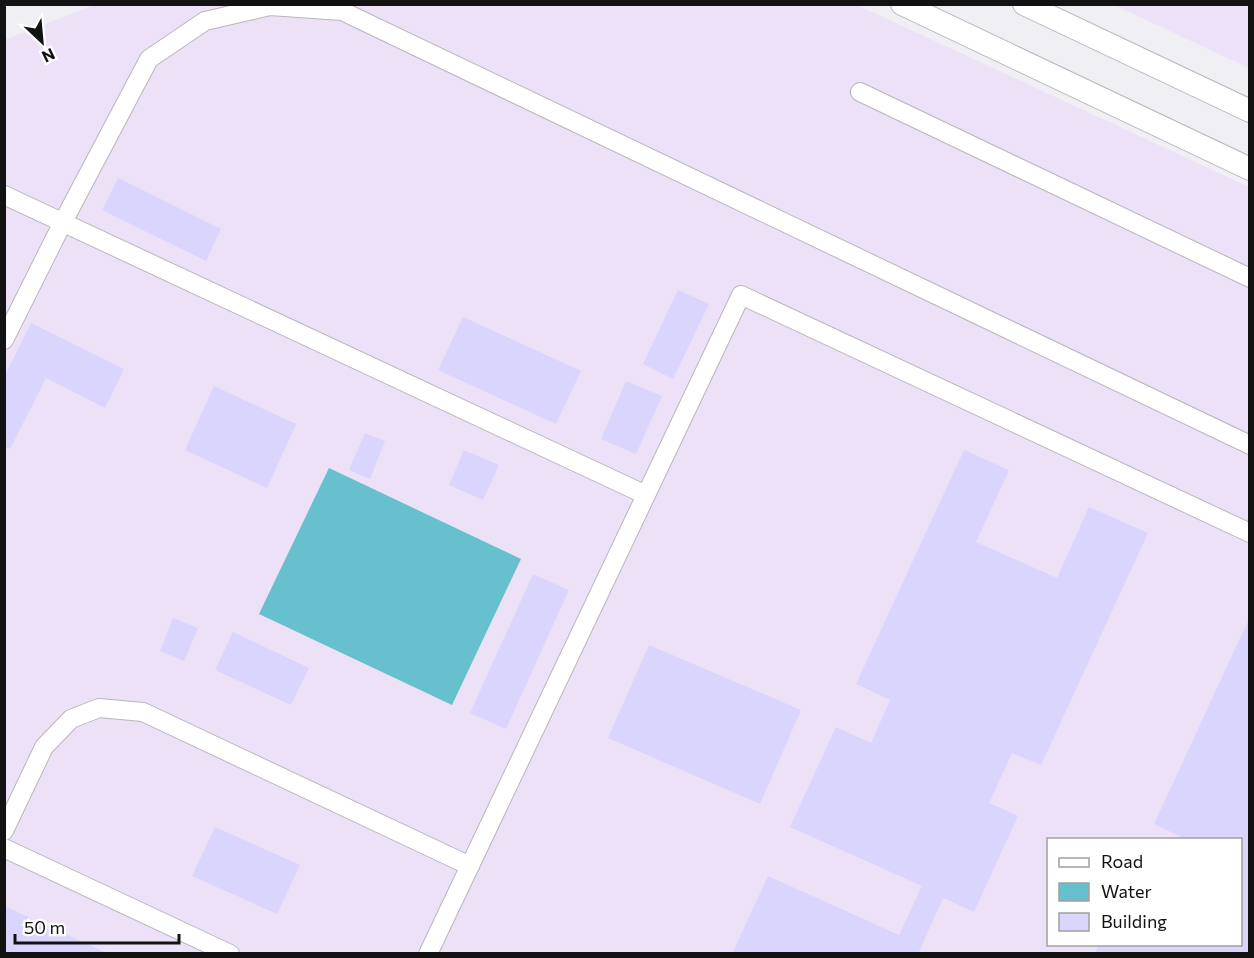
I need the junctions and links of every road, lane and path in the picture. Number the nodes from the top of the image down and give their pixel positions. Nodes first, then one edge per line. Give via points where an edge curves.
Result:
1 (902, 4) edge
2 (1024, 4) edge
3 (860, 92) dead end
4 (1250, 111) edge
5 (1250, 169) edge
6 (4, 195) edge
7 (63, 222) junction
8 (1250, 278) edge
9 (4, 340) edge
10 (1250, 445) edge
11 (646, 495) junction
12 (1250, 533) edge
13 (4, 831) edge
14 (4, 848) edge
15 (470, 866) junction
16 (230, 954) edge
17 (428, 954) edge

1 - 5 street
2 - 4 street
3 - 8 street
6 - 7 street
7 - 9 street
7 - 10 street via 149,59 205,21 270,6 342,11
7 - 11 street
11 - 12 street via 741,295
11 - 15 street
13 - 15 street via 44,747 70,719 99,708 143,712
14 - 16 street
15 - 17 street

